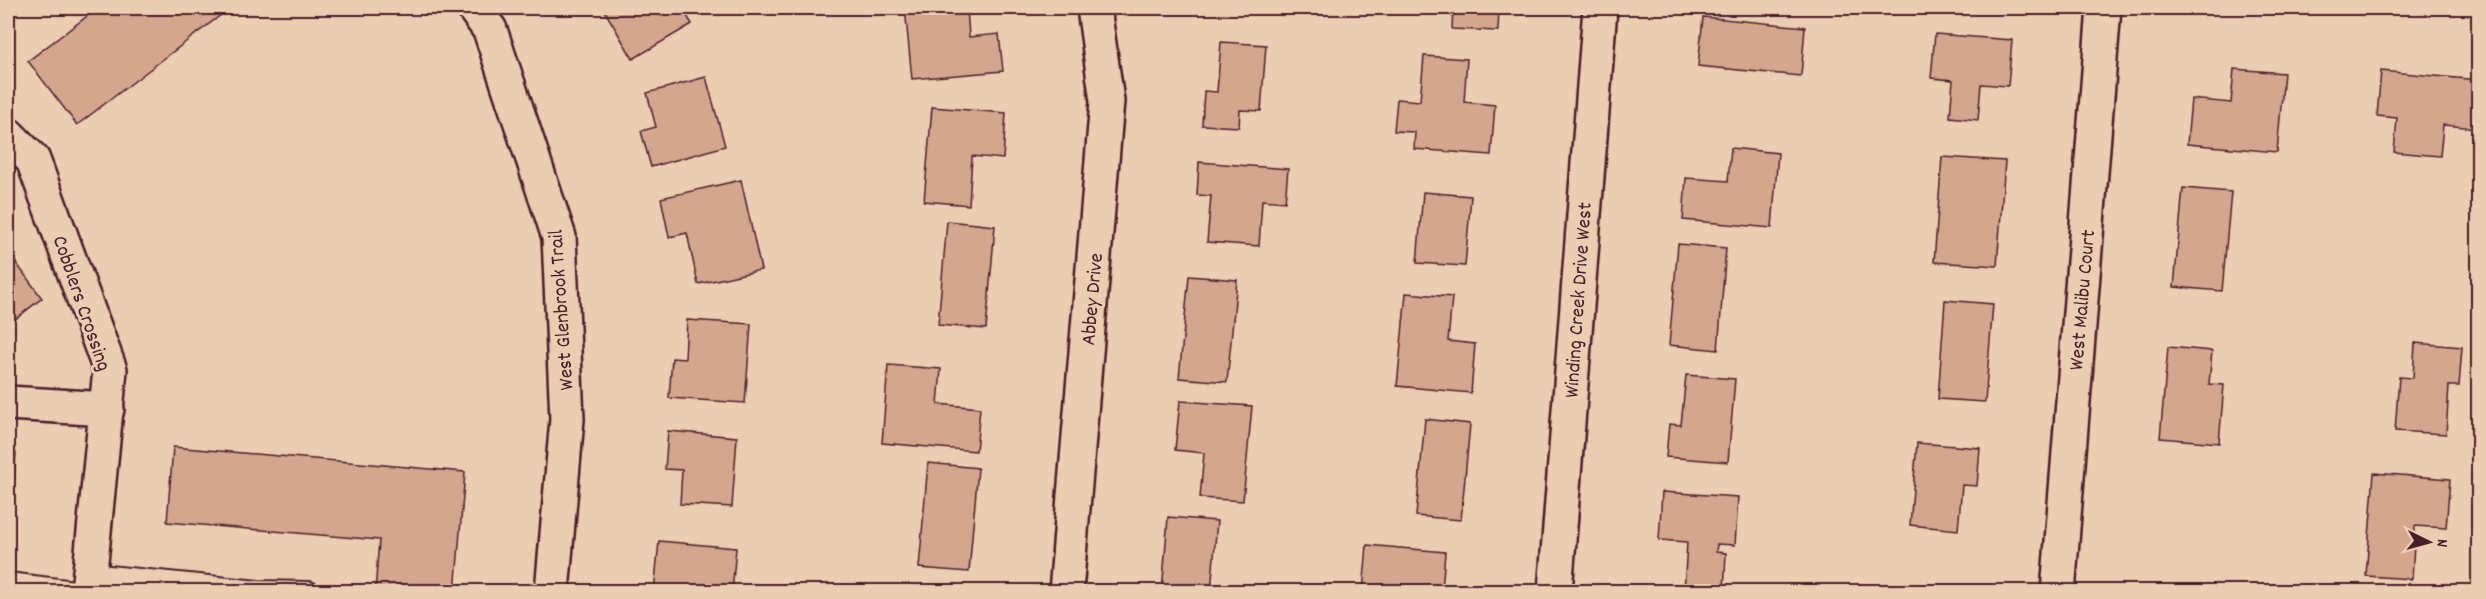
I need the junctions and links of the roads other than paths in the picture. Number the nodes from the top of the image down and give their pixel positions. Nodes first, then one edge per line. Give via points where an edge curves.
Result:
1 (474, 8) edge
2 (1094, 8) edge
3 (1600, 8) edge
4 (2104, 8) edge
5 (8, 135) edge
6 (8, 403) edge
7 (107, 410) junction
8 (8, 583) edge
9 (87, 586) edge
10 (309, 591) edge
11 (552, 591) edge
12 (1066, 591) edge
13 (1555, 591) edge
14 (2058, 591) edge

1 - 11 street, West Glenbrook Trail via 490,30 559,237 567,419
2 - 12 street, Abbey Drive via 1107,101
3 - 13 street, Winding Creek Drive West
4 - 14 street, West Malibu Court
5 - 7 street, Cobblers Crossing via 33,160 110,370
6 - 7 street
7 - 9 street, Cobblers Crossing
8 - 9 lane
9 - 10 lane

